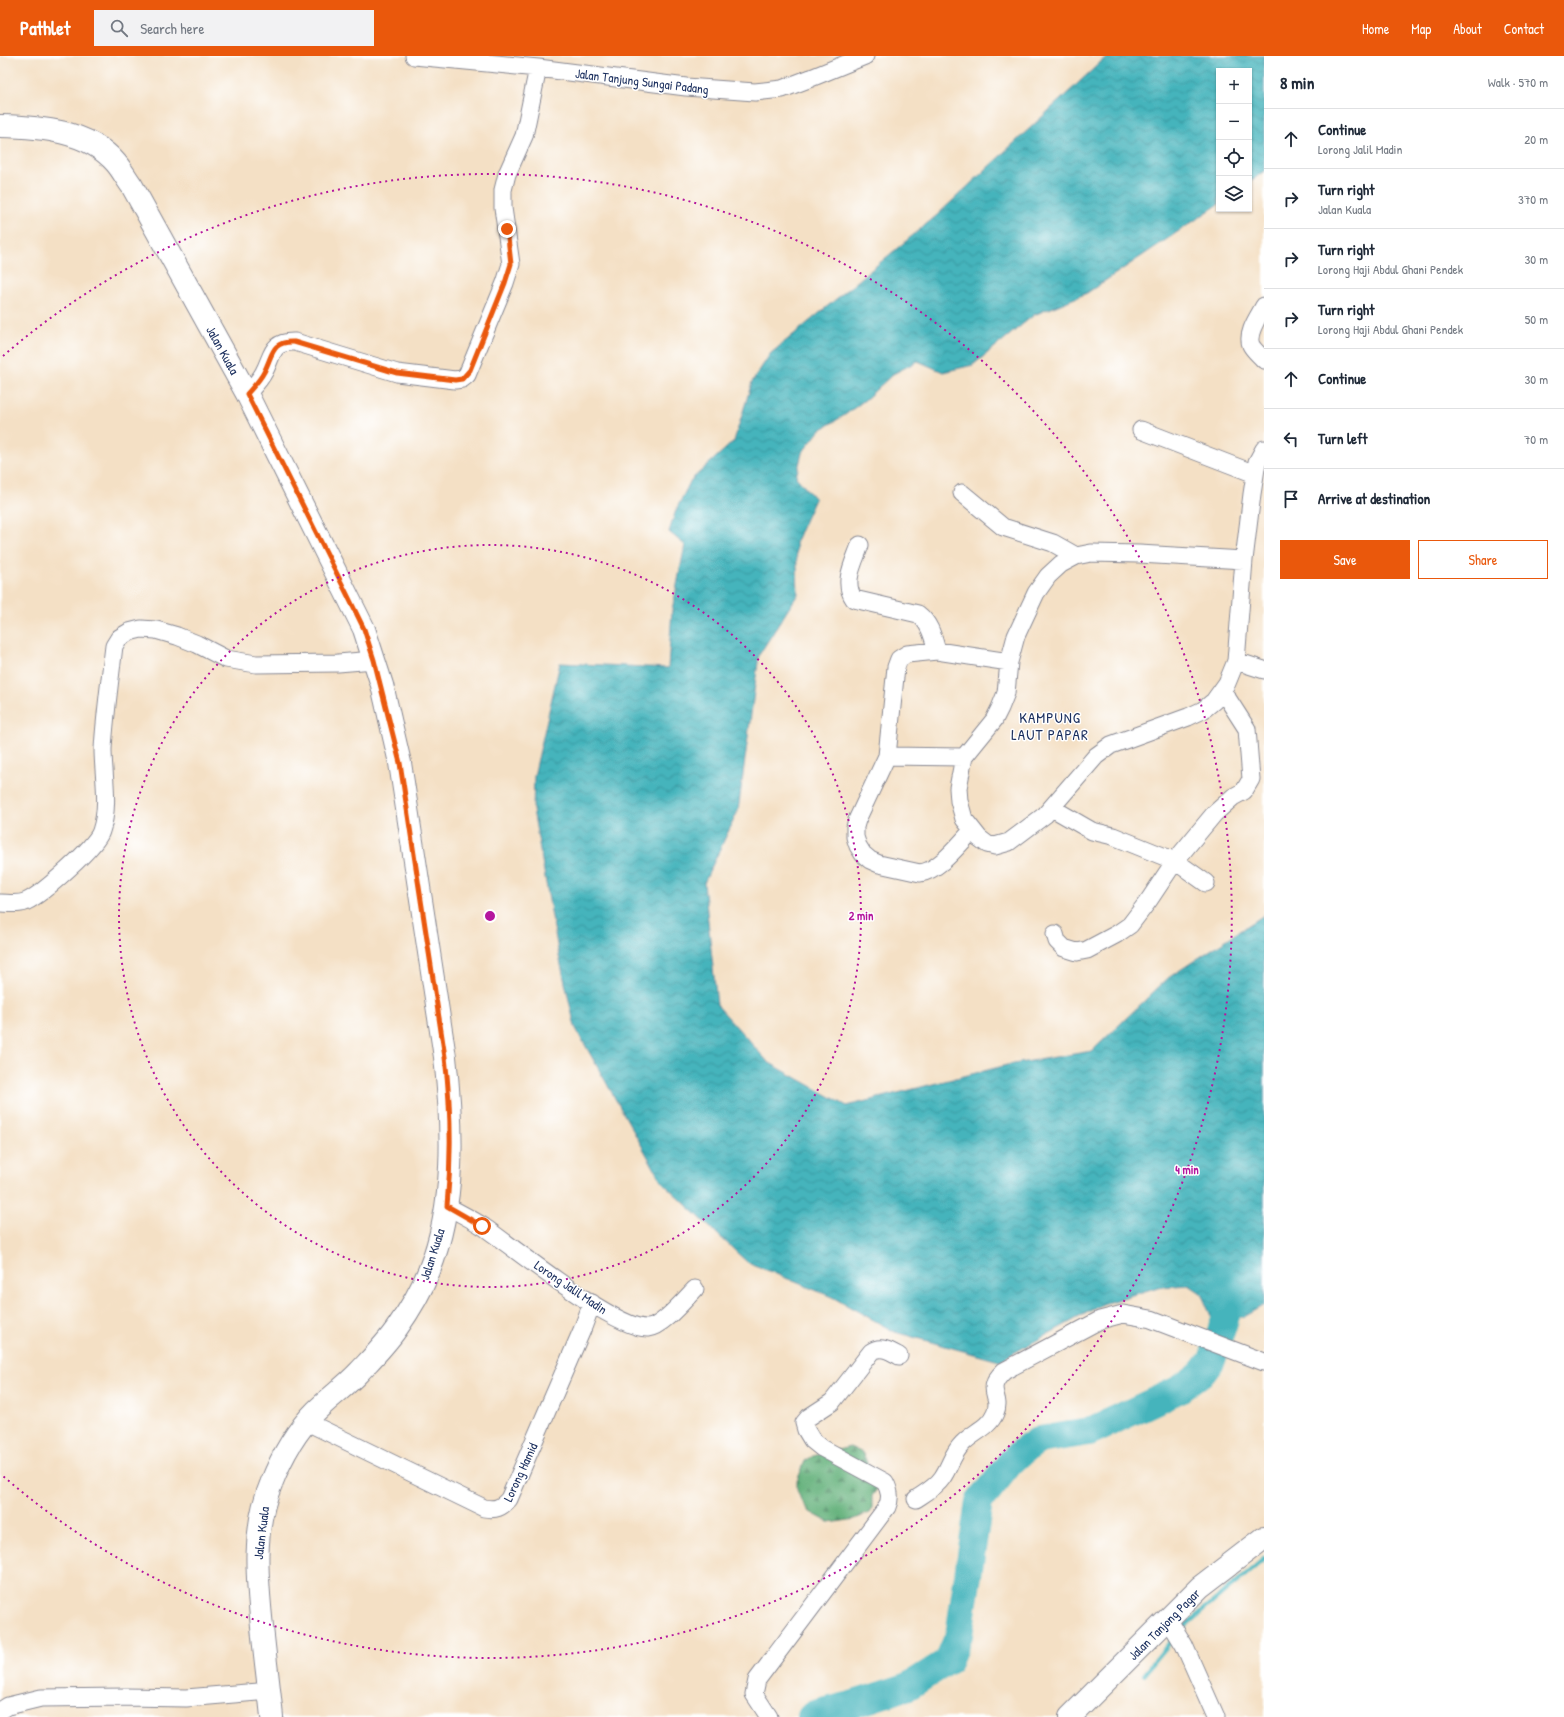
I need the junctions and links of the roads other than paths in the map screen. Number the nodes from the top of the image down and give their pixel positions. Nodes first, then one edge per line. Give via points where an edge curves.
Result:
1 (414, 56) edge
2 (865, 56) edge
3 (538, 68) junction
4 (0, 126) edge
5 (1264, 306) edge
6 (1264, 360) edge
7 (247, 394) junction
8 (1141, 430) dead end
9 (1264, 449) edge
10 (1256, 474) junction
11 (962, 493) dead end
12 (860, 545) dead end
13 (1076, 556) junction
14 (1244, 560) junction
15 (937, 650) junction
16 (374, 660) junction
17 (1236, 661) junction
18 (1009, 662) junction
19 (1264, 670) edge
20 (1222, 690) junction
21 (887, 756) junction
22 (964, 757) junction
23 (1052, 808) junction
24 (972, 831) junction
25 (1175, 861) junction
26 (1206, 883) dead end
27 (0, 903) edge
28 (1054, 934) dead end
29 (447, 1206) junction
30 (695, 1289) dead end
31 (592, 1303) junction
32 (900, 1356) dead end
33 (1264, 1362) edge
34 (307, 1422) junction
35 (916, 1499) dead end
36 (1264, 1538) edge
37 (1168, 1619) junction
38 (269, 1691) junction
39 (0, 1711) edge
40 (272, 1717) edge
41 (769, 1717) edge
42 (1070, 1717) edge
43 (1216, 1717) edge

1 - 3 street, Jalan Tanjung Sungai Padang
2 - 3 street, Jalan Tanjung Sungai Padang via 782,88 755,92 686,87
3 - 7 street via 524,136 503,190 511,264 470,370 462,379 397,373 287,341 275,348 264,373
4 - 7 main road, Jalan Kuala via 46,129 73,136 95,146 115,162 149,215
5 - 6 street via 1251,331 1250,340
7 - 16 main road, Jalan Kuala via 364,629
8 - 10 street
9 - 10 street via 1257,462
10 - 14 street
11 - 13 street via 1004,527 1053,543
12 - 15 street via 848,581 850,594 854,600 918,614 928,626
13 - 14 street via 1091,553 1139,554
13 - 18 street via 1061,564 1048,576 1036,593 1016,636
14 - 17 street
15 - 18 street
15 - 21 street via 907,654 899,659
16 - 27 street via 256,664 226,659 197,644 156,630 141,629 119,638 114,646 105,724 105,802 101,832 78,860 38,895 26,902
16 - 29 main road, Jalan Kuala via 400,763 445,1057 451,1140
17 - 19 street
17 - 20 street
18 - 22 street via 1006,693 1000,708 994,720
20 - 23 street via 1214,701 1193,715 1111,745 1096,756
20 - 25 street via 1247,729 1251,778 1244,791 1214,814
21 - 22 street
21 - 24 street via 855,827 858,846 870,860 914,873 926,872 936,867
22 - 24 street via 958,801 964,819
23 - 24 street via 1002,845 987,844
23 - 25 street via 1092,830
25 - 26 street
25 - 28 street via 1130,925 1118,934 1087,950 1077,952 1064,948 1057,942
29 - 31 street, Lorong Jalil Madin via 482,1226
29 - 34 main road, Jalan Kuala via 429,1272 396,1329 356,1375
30 - 31 street, Lorong Jalil Madin via 662,1321 650,1328 625,1322
31 - 34 street, Lorong Hamid via 512,1492 503,1506 494,1510 484,1508
32 - 41 street via 882,1349 871,1352 832,1402 804,1423 812,1440 822,1448 885,1482 890,1499 887,1507 757,1680 754,1694
33 - 35 street via 1151,1320 1123,1314 1100,1320 1004,1371 996,1379 994,1387 998,1406 989,1424 963,1442 955,1452 942,1479
34 - 38 main road, Jalan Kuala via 297,1434 270,1485 258,1533 258,1585
36 - 37 main road, Jalan Tanjong Pagar via 1200,1587
37 - 42 main road, Jalan Tanjong Pagar
37 - 43 street via 1184,1645
38 - 39 street via 186,1698 41,1698 8,1706
38 - 40 main road, Jalan Kuala

